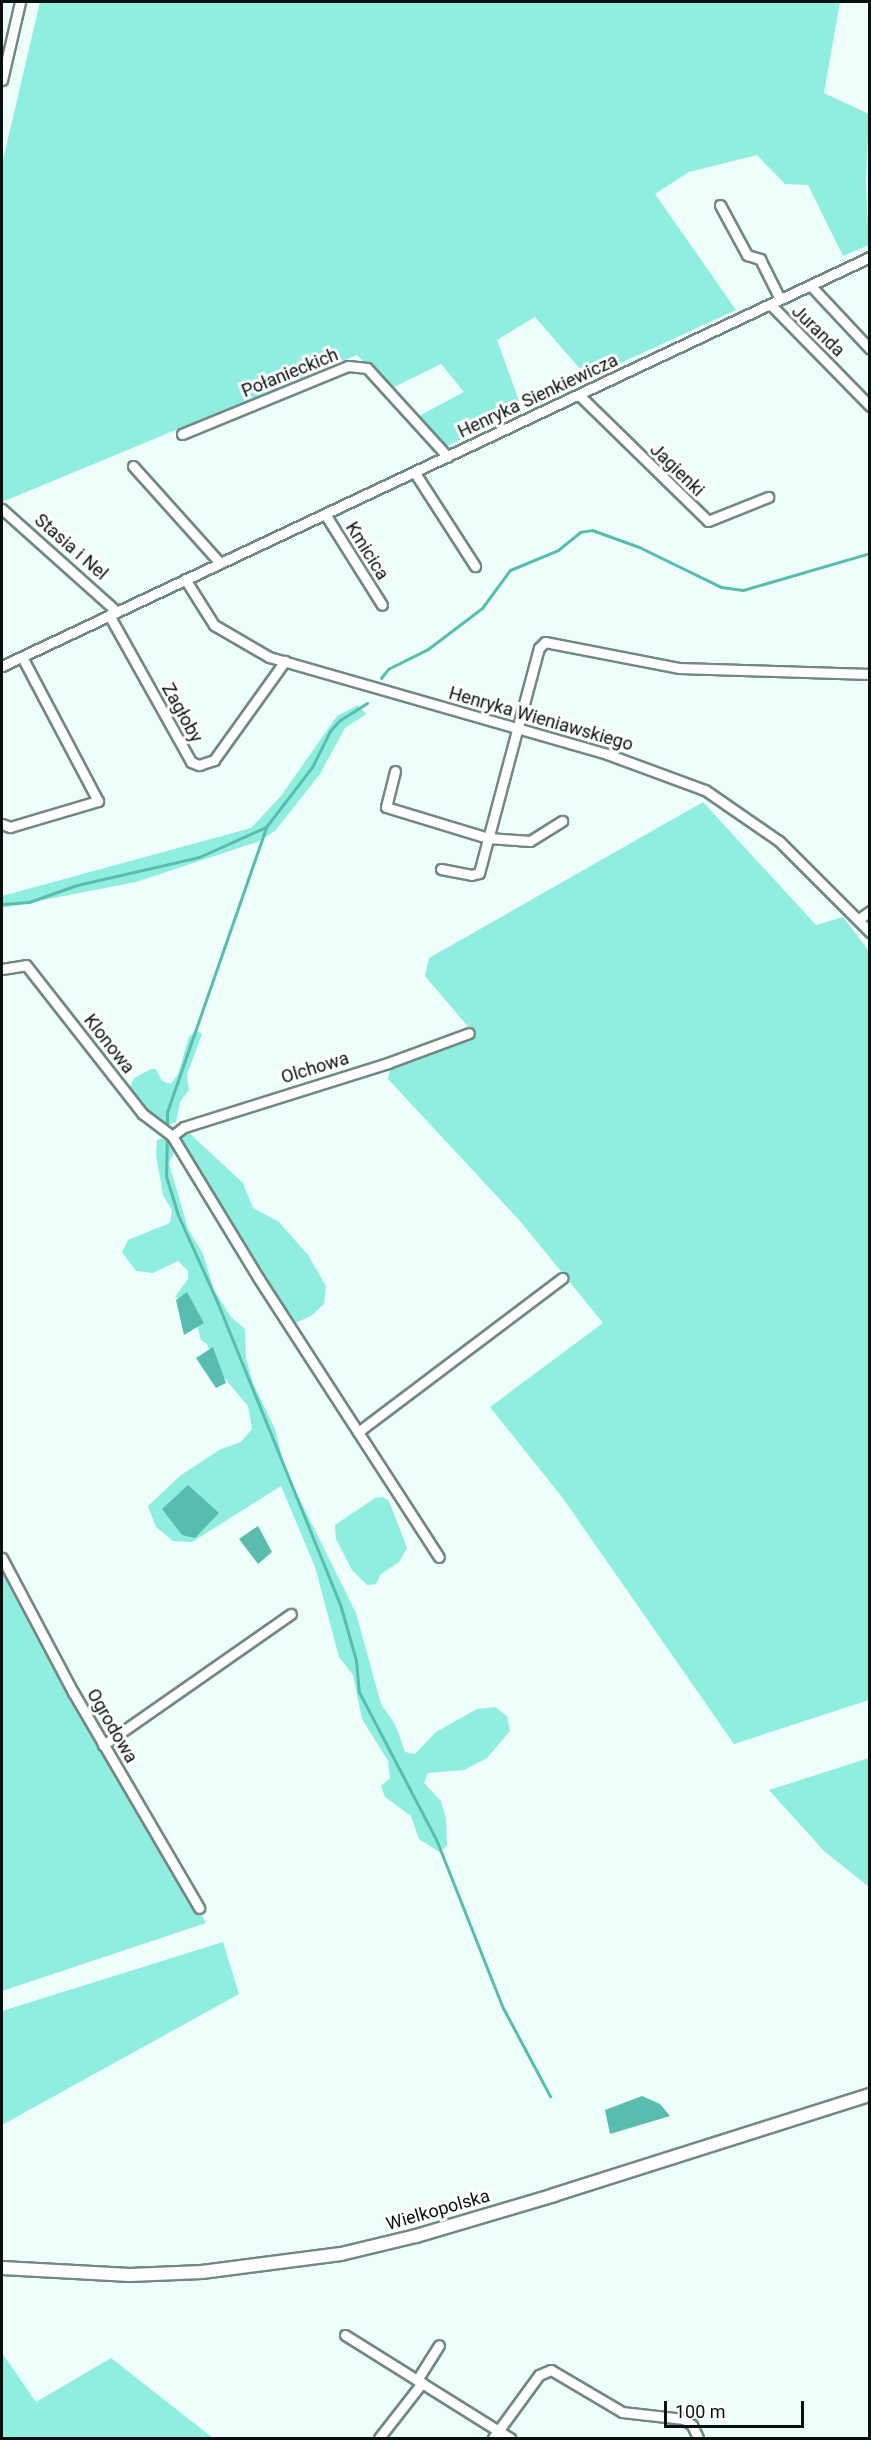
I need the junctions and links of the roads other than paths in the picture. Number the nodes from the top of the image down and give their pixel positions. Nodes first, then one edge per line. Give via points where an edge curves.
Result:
1 (20, 2) edge
2 (2, 80) edge
3 (720, 205) dead end
4 (870, 257) edge
5 (811, 286) junction
6 (780, 298) junction
7 (770, 304) junction
8 (870, 349) edge
9 (579, 395) junction
10 (870, 406) edge
11 (182, 434) dead end
12 (448, 457) junction
13 (133, 466) dead end
14 (415, 473) junction
15 (768, 497) dead end
16 (2, 508) edge
17 (324, 514) junction
18 (220, 563) junction
19 (475, 566) dead end
20 (185, 579) junction
21 (382, 605) dead end
22 (113, 614) junction
23 (22, 657) junction
24 (285, 662) junction
25 (2, 666) edge
26 (870, 674) edge
27 (516, 730) junction
28 (395, 771) dead end
29 (562, 821) dead end
30 (2, 824) edge
31 (488, 838) junction
32 (441, 869) dead end
33 (870, 911) edge
34 (859, 919) junction
35 (870, 932) edge
36 (2, 969) edge
37 (469, 1033) dead end
38 (172, 1136) junction
39 (562, 1278) dead end
40 (358, 1432) junction
41 (440, 1557) dead end
42 (2, 1558) edge
43 (291, 1614) dead end
44 (103, 1745) junction
45 (199, 1908) dead end
46 (870, 2096) edge
47 (2, 2268) edge
48 (345, 2335) dead end
49 (439, 2345) dead end
50 (420, 2382) junction
51 (496, 2435) edge
52 (379, 2439) edge
53 (510, 2439) edge
54 (698, 2439) edge

1 - 2 street
3 - 6 street via 747,255 760,259
4 - 5 street, Henryka Sienkiewicza
5 - 6 street, Henryka Sienkiewicza
5 - 8 street
6 - 7 street, Henryka Sienkiewicza
7 - 9 street, Henryka Sienkiewicza
7 - 10 street, Juranda
9 - 12 street, Henryka Sienkiewicza
9 - 15 street, Jagienki via 708,521
11 - 12 street, Połanieckich via 348,366 367,368
12 - 14 street, Henryka Sienkiewicza
13 - 18 street
14 - 17 street, Henryka Sienkiewicza
14 - 19 street
16 - 22 street, Stasia i Nel
17 - 18 street, Henryka Sienkiewicza
17 - 21 street, Kmicica
18 - 20 street, Henryka Sienkiewicza
20 - 22 street, Henryka Sienkiewicza
20 - 24 street, Henryka Wieniawskiego via 214,625 248,648
22 - 23 street, Henryka Sienkiewicza
22 - 24 street, Zagłoby via 191,762 199,765 214,760
23 - 25 street, Henryka Sienkiewicza
23 - 30 street via 98,801 9,827
24 - 27 street, Henryka Wieniawskiego
26 - 27 street via 679,668 545,642 539,648
27 - 31 street
27 - 34 street, Henryka Wieniawskiego via 607,754 705,790 779,841
28 - 31 street via 386,807
29 - 31 street via 530,841
31 - 32 street via 479,873
33 - 34 street
34 - 35 street, Henryka Wieniawskiego
36 - 38 street, Klonowa via 26,965 143,1114
37 - 38 street, Olchowa via 388,1063 184,1127
38 - 40 street
39 - 40 street
40 - 41 street
42 - 44 street, Ogrodowa
43 - 44 street
44 - 45 street, Ogrodowa
46 - 47 main road, Wielkopolska via 511,2208 341,2254 260,2266 166,2273 87,2274
48 - 50 street
49 - 50 street
50 - 51 street
50 - 52 street
51 - 53 street
51 - 54 street via 539,2375 551,2370 622,2412 684,2419 692,2425

